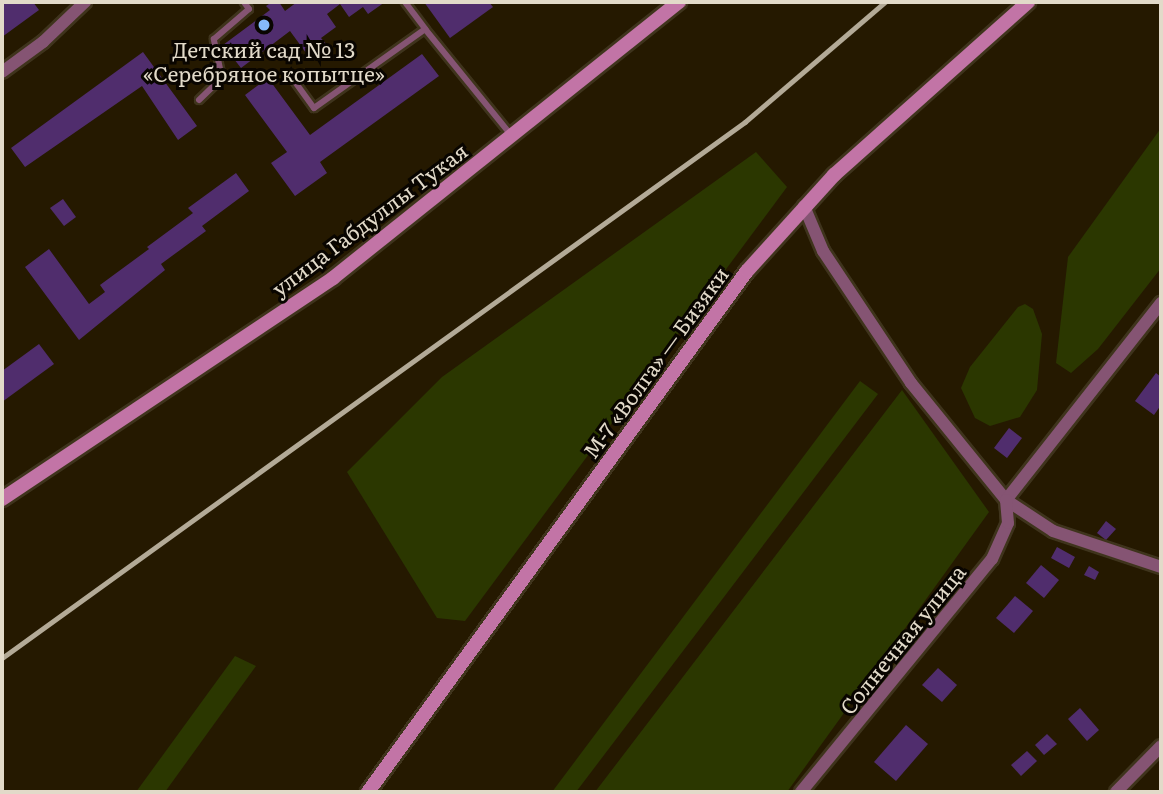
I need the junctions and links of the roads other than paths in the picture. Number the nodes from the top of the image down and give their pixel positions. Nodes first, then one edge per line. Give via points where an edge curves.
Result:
1 (85, 2) edge
2 (244, 2) edge
3 (405, 2) edge
4 (679, 2) edge
5 (1028, 2) edge
6 (425, 29) junction
7 (2, 72) edge
8 (290, 75) dead end
9 (199, 100) dead end
10 (511, 136) junction
11 (804, 206) junction
12 (1161, 303) edge
13 (2, 499) edge
14 (1006, 500) junction
15 (1161, 567) edge
16 (1161, 747) edge
17 (368, 792) edge
18 (801, 792) edge
19 (1116, 792) edge

1 - 7 street
2 - 9 lane via 249,9 214,39 220,84
3 - 6 lane
4 - 10 main road, улица Габдуллы Тукая
5 - 11 main road, М-7 «Волга» — Бизяки
6 - 8 lane via 314,108
6 - 10 lane
10 - 13 main road, улица Габдуллы Тукая via 333,278
11 - 14 street via 823,251 911,383
11 - 17 main road, М-7 «Волга» — Бизяки via 747,271
12 - 14 street
14 - 15 street via 1053,531
14 - 18 street, Солнечная улица via 1008,523 992,559
16 - 19 street

